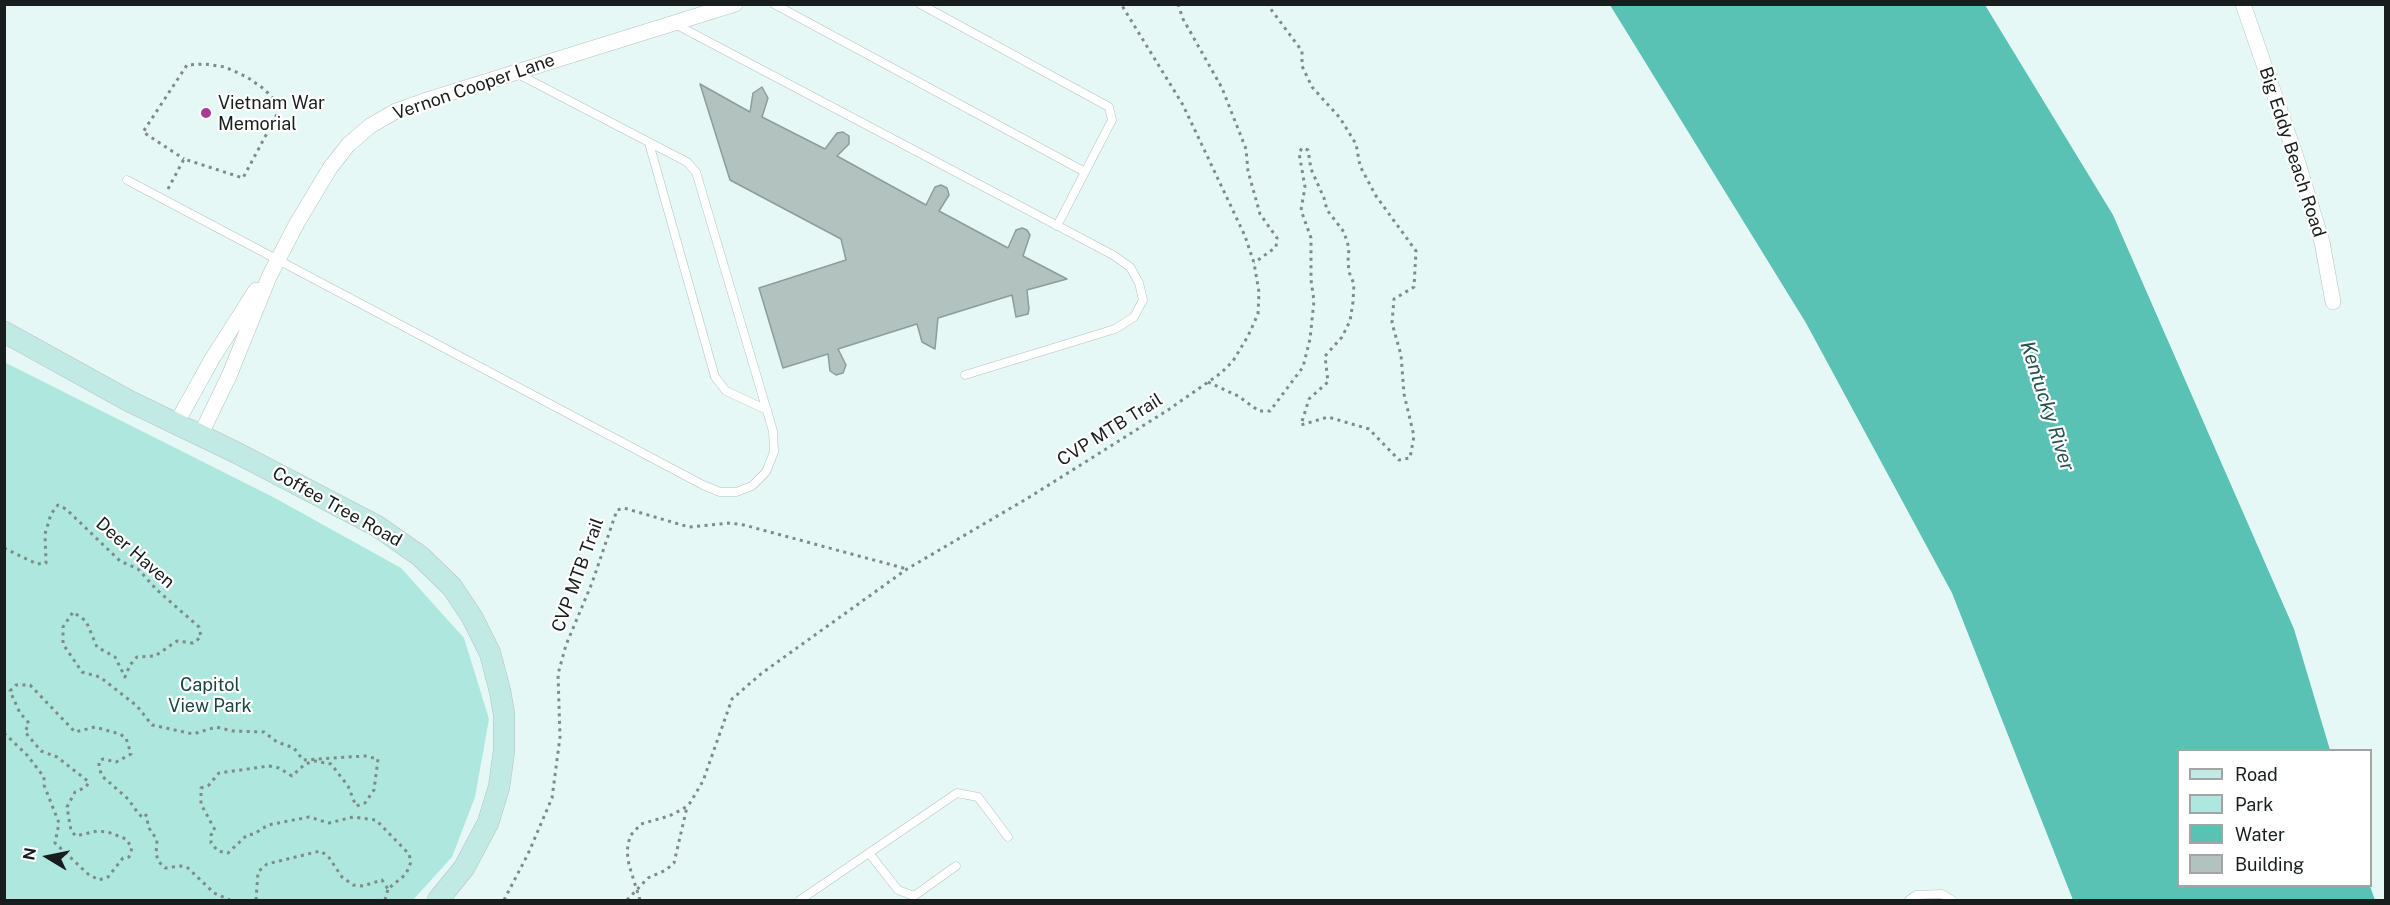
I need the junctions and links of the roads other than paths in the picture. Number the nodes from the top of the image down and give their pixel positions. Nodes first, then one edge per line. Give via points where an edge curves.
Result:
1 (735, 4) edge
2 (774, 4) edge
3 (920, 4) edge
4 (2243, 4) edge
5 (674, 23) junction
6 (515, 72) junction
7 (650, 142) junction
8 (1085, 172) junction
9 (127, 180) dead end
10 (1057, 226) junction
11 (279, 258) junction
12 (2332, 302) dead end
13 (4, 332) edge
14 (965, 375) dead end
15 (767, 410) junction
16 (177, 424) junction
17 (200, 435) junction
18 (1008, 837) dead end
19 (869, 853) junction
20 (956, 866) dead end
21 (438, 900) edge
22 (800, 900) edge
23 (1909, 900) edge
24 (1952, 900) edge

1 - 5 street, Vernon Cooper Lane
2 - 8 lane
3 - 8 lane via 1108,107 1112,120
4 - 12 street, Big Eddy Beach Road via 2322,242
5 - 6 street, Vernon Cooper Lane
5 - 10 lane
6 - 7 lane
6 - 11 street, Vernon Cooper Lane via 396,111 370,126 330,168
7 - 15 lane via 687,162 696,172
7 - 15 lane via 715,377 726,391
8 - 10 lane
9 - 11 lane
10 - 14 lane via 1130,267 1143,300 1134,317 1115,329
11 - 15 lane via 720,492 752,486 766,472 774,452
11 - 16 street, Vernon Cooper Lane via 225,337
11 - 17 street, Vernon Cooper Lane
13 - 16 street, Coffee Tree Road
16 - 17 street, Coffee Tree Road
17 - 21 street, Coffee Tree Road via 395,537 449,584 490,652 500,691 503,766 482,837
18 - 19 lane via 978,797 957,793
19 - 20 lane via 898,890 914,896
19 - 22 lane
23 - 24 lane via 1916,895 1942,894

